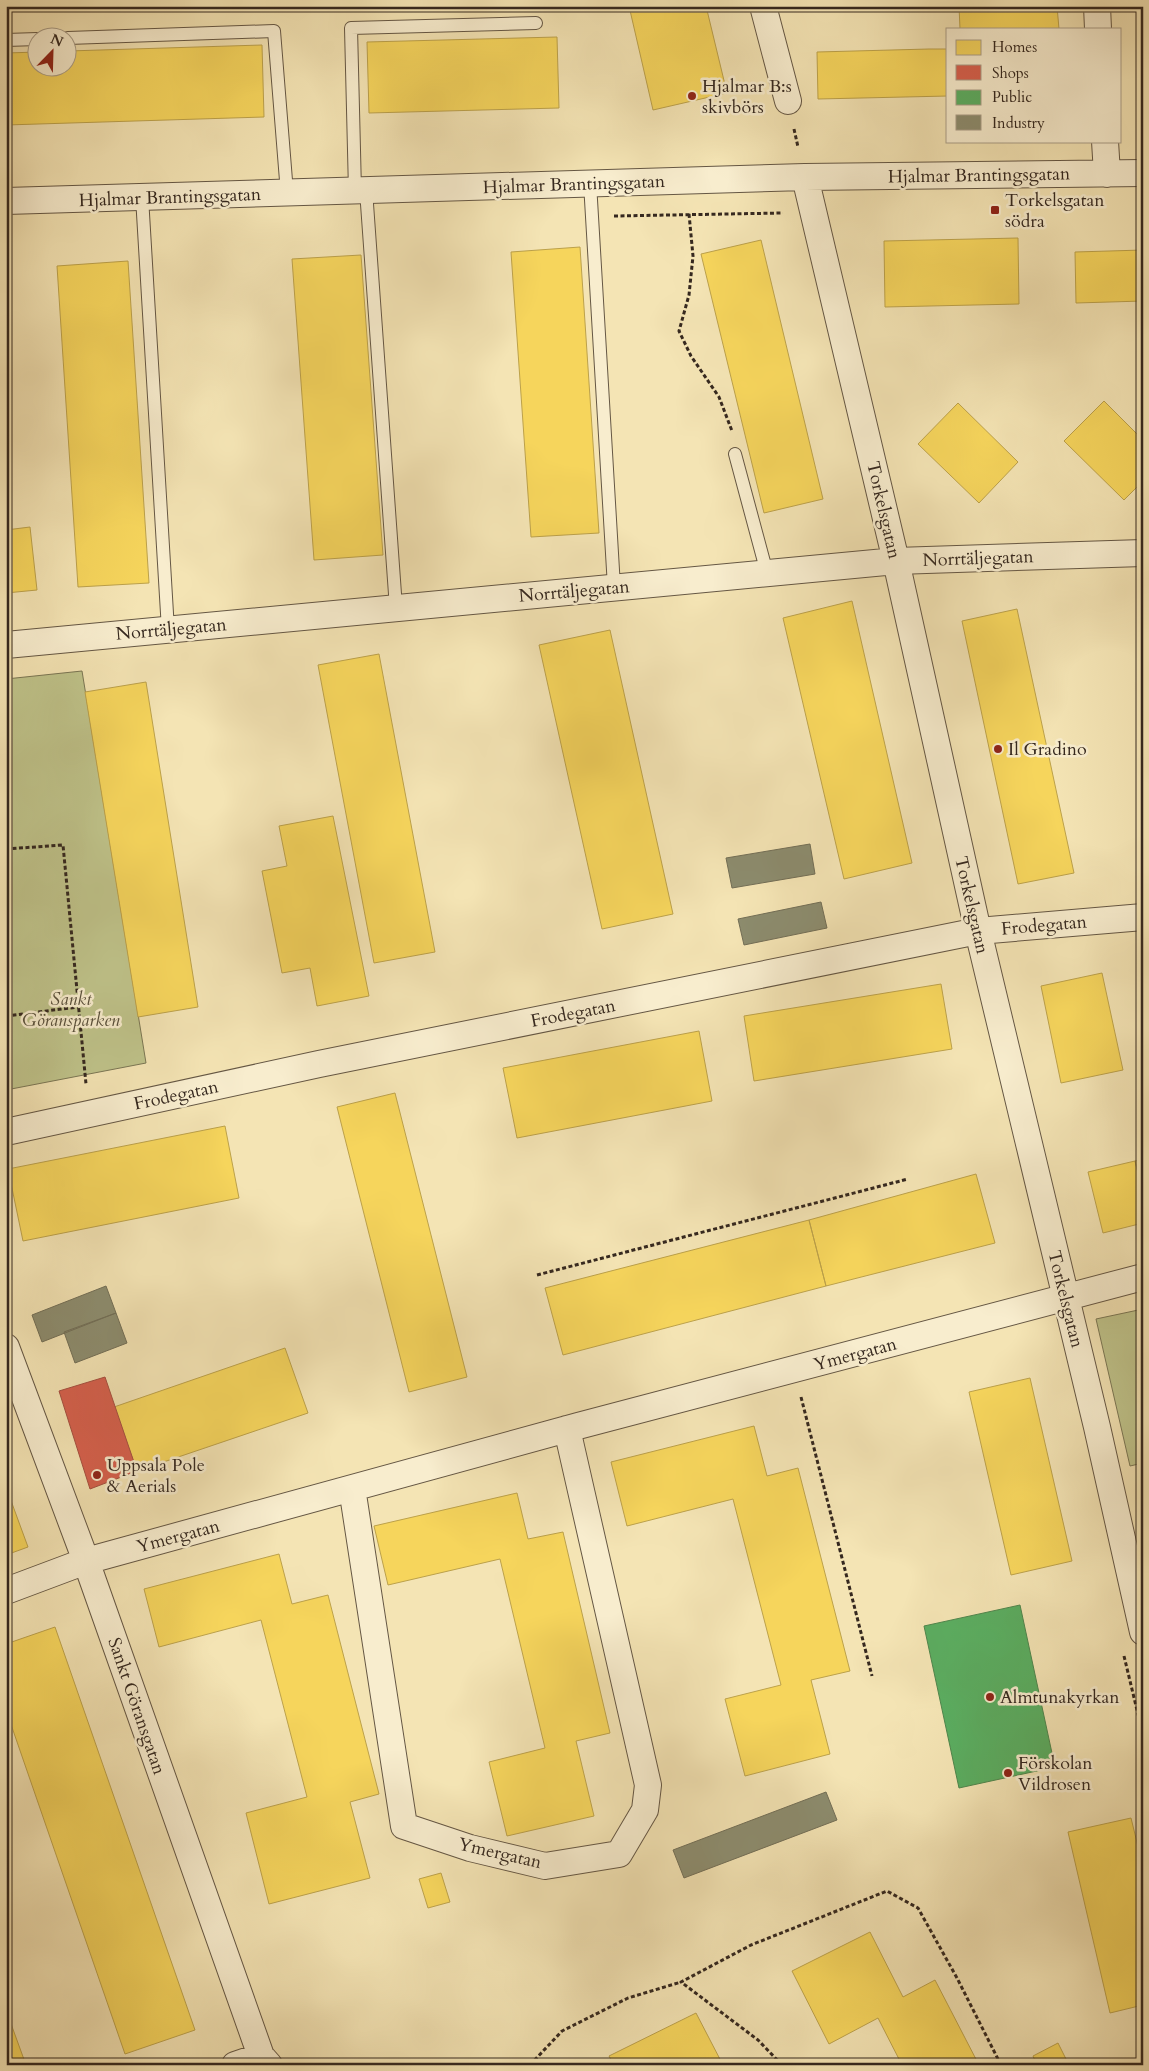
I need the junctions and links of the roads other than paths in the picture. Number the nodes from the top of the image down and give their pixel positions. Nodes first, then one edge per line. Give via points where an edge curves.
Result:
1 (763, 6) edge
2 (1097, 6) edge
3 (536, 23) dead end
4 (1098, 28) edge
5 (78, 38) edge
6 (28, 39) edge
7 (6, 40) edge
8 (788, 101) road end
9 (1105, 142) edge
10 (1143, 173) edge
11 (1107, 174) junction
12 (805, 177) junction
13 (590, 183) junction
14 (361, 190) junction
15 (287, 193) junction
16 (142, 197) junction
17 (6, 201) edge
18 (735, 454) road end
19 (1143, 553) edge
20 (896, 561) junction
21 (767, 573) junction
22 (614, 587) junction
23 (396, 608) junction
24 (168, 630) junction
25 (6, 645) edge
26 (1143, 917) edge
27 (978, 931) junction
28 (6, 1132) edge
29 (1143, 1277) edge
30 (1066, 1298) junction
31 (6, 1346) edge
32 (567, 1429) junction
33 (352, 1488) junction
34 (86, 1561) junction
35 (1138, 1587) edge
36 (6, 1592) edge
37 (1143, 1632) edge
38 (265, 2061) edge
39 (235, 2065) edge

1 - 8 street
2 - 4 street
3 - 14 lane via 351,28
5 - 15 lane via 274,31
6 - 7 lane
9 - 11 street
10 - 11 street, Hjalmar Brantingsgatan
11 - 12 street, Hjalmar Brantingsgatan
12 - 13 street, Hjalmar Brantingsgatan
12 - 20 street, Torkelsgatan
13 - 14 street, Hjalmar Brantingsgatan
13 - 22 lane
14 - 15 street, Hjalmar Brantingsgatan
14 - 23 lane
15 - 16 street, Hjalmar Brantingsgatan
16 - 17 street, Hjalmar Brantingsgatan
16 - 24 lane
18 - 21 lane
19 - 20 street, Norrtäljegatan
20 - 21 street, Norrtäljegatan
20 - 27 street, Torkelsgatan
21 - 22 street, Norrtäljegatan
22 - 23 street, Norrtäljegatan
23 - 24 street, Norrtäljegatan
24 - 25 street, Norrtäljegatan
26 - 27 street, Frodegatan
27 - 28 street, Frodegatan via 319,1064
27 - 30 street, Torkelsgatan
29 - 30 street, Ymergatan
30 - 32 street, Ymergatan
30 - 35 street, Torkelsgatan
31 - 34 street, Sankt Göransgatan
32 - 33 street, Ymergatan
32 - 33 street, Ymergatan via 648,1785 645,1810 619,1854 545,1866 470,1848 404,1826
33 - 34 street, Ymergatan
34 - 36 street, Ymergatan
34 - 38 street, Sankt Göransgatan
35 - 37 street, Torkelsgatan
38 - 39 street

